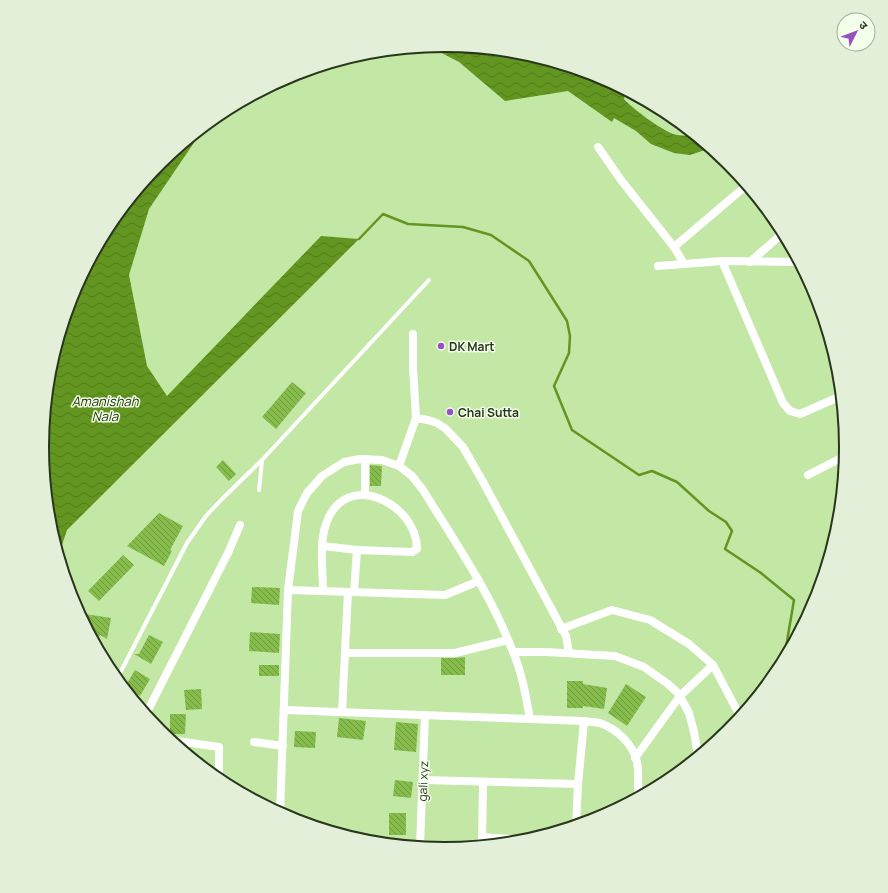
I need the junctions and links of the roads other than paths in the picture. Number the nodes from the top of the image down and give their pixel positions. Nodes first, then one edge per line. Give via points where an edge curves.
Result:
1 (598, 147) dead end
2 (743, 189) edge
3 (778, 237) edge
4 (674, 247) junction
5 (722, 261) junction
6 (750, 262) junction
7 (793, 262) edge
8 (684, 264) junction
9 (658, 266) dead end
10 (429, 280) dead end
11 (413, 334) dead end
12 (836, 398) edge
13 (416, 418) junction
14 (365, 459) junction
15 (838, 459) edge
16 (262, 460) junction
17 (399, 466) junction
18 (808, 475) dead end
19 (259, 490) dead end
20 (365, 495) junction
21 (240, 525) dead end
22 (322, 546) junction
23 (357, 550) junction
24 (479, 581) junction
25 (288, 590) junction
26 (323, 591) junction
27 (351, 592) junction
28 (561, 629) junction
29 (508, 640) junction
30 (514, 652) junction
31 (569, 653) junction
32 (345, 654) junction
33 (713, 665) junction
34 (120, 672) edge
35 (680, 696) junction
36 (149, 709) edge
37 (284, 710) junction
38 (737, 711) edge
39 (342, 712) junction
40 (425, 716) junction
41 (530, 719) junction
42 (584, 721) junction
43 (183, 742) edge
44 (254, 742) dead end
45 (283, 746) junction
46 (697, 749) edge
47 (635, 758) junction
48 (219, 771) edge
49 (423, 780) junction
50 (483, 782) junction
51 (578, 784) junction
52 (638, 791) edge
53 (280, 806) edge
54 (576, 819) edge
55 (482, 840) edge
56 (420, 841) edge

1 - 4 street
2 - 4 street
3 - 6 street
4 - 8 street
5 - 6 street
5 - 8 street
5 - 12 street via 783,403 790,411 800,414
6 - 7 street
8 - 9 street
10 - 16 lane
11 - 13 street
13 - 17 street
13 - 28 street via 437,423 463,447
14 - 17 street via 382,460
14 - 20 street
14 - 25 street via 344,462 322,476 306,493 298,511
15 - 18 street
16 - 19 lane
16 - 34 lane via 211,510 187,543
17 - 24 street via 412,476 423,490
20 - 22 street via 354,495 341,502 332,512 326,525
20 - 23 street via 381,498 398,511 408,522 417,542 417,549 412,552
21 - 36 street
22 - 23 street
22 - 26 street
23 - 27 street
24 - 27 street via 445,595
24 - 29 street
25 - 26 street
25 - 37 street
26 - 27 street
27 - 32 street
28 - 31 street via 566,636
28 - 33 street via 612,610 650,620 688,644
29 - 30 street
29 - 32 street via 455,653
30 - 31 street
30 - 41 street
31 - 35 street via 615,656 629,661 644,667
32 - 39 street
33 - 35 street
33 - 38 street
35 - 46 street via 690,713
35 - 47 street
37 - 39 street
37 - 45 street
39 - 40 street
40 - 41 street
40 - 49 street, gali xyz
41 - 42 street
42 - 47 street via 600,724 617,733 625,740
42 - 51 street
43 - 48 street via 219,747
44 - 45 street
45 - 53 street
47 - 52 street
49 - 50 street
49 - 56 street, gali xyz
50 - 51 street
50 - 55 street
51 - 54 street

